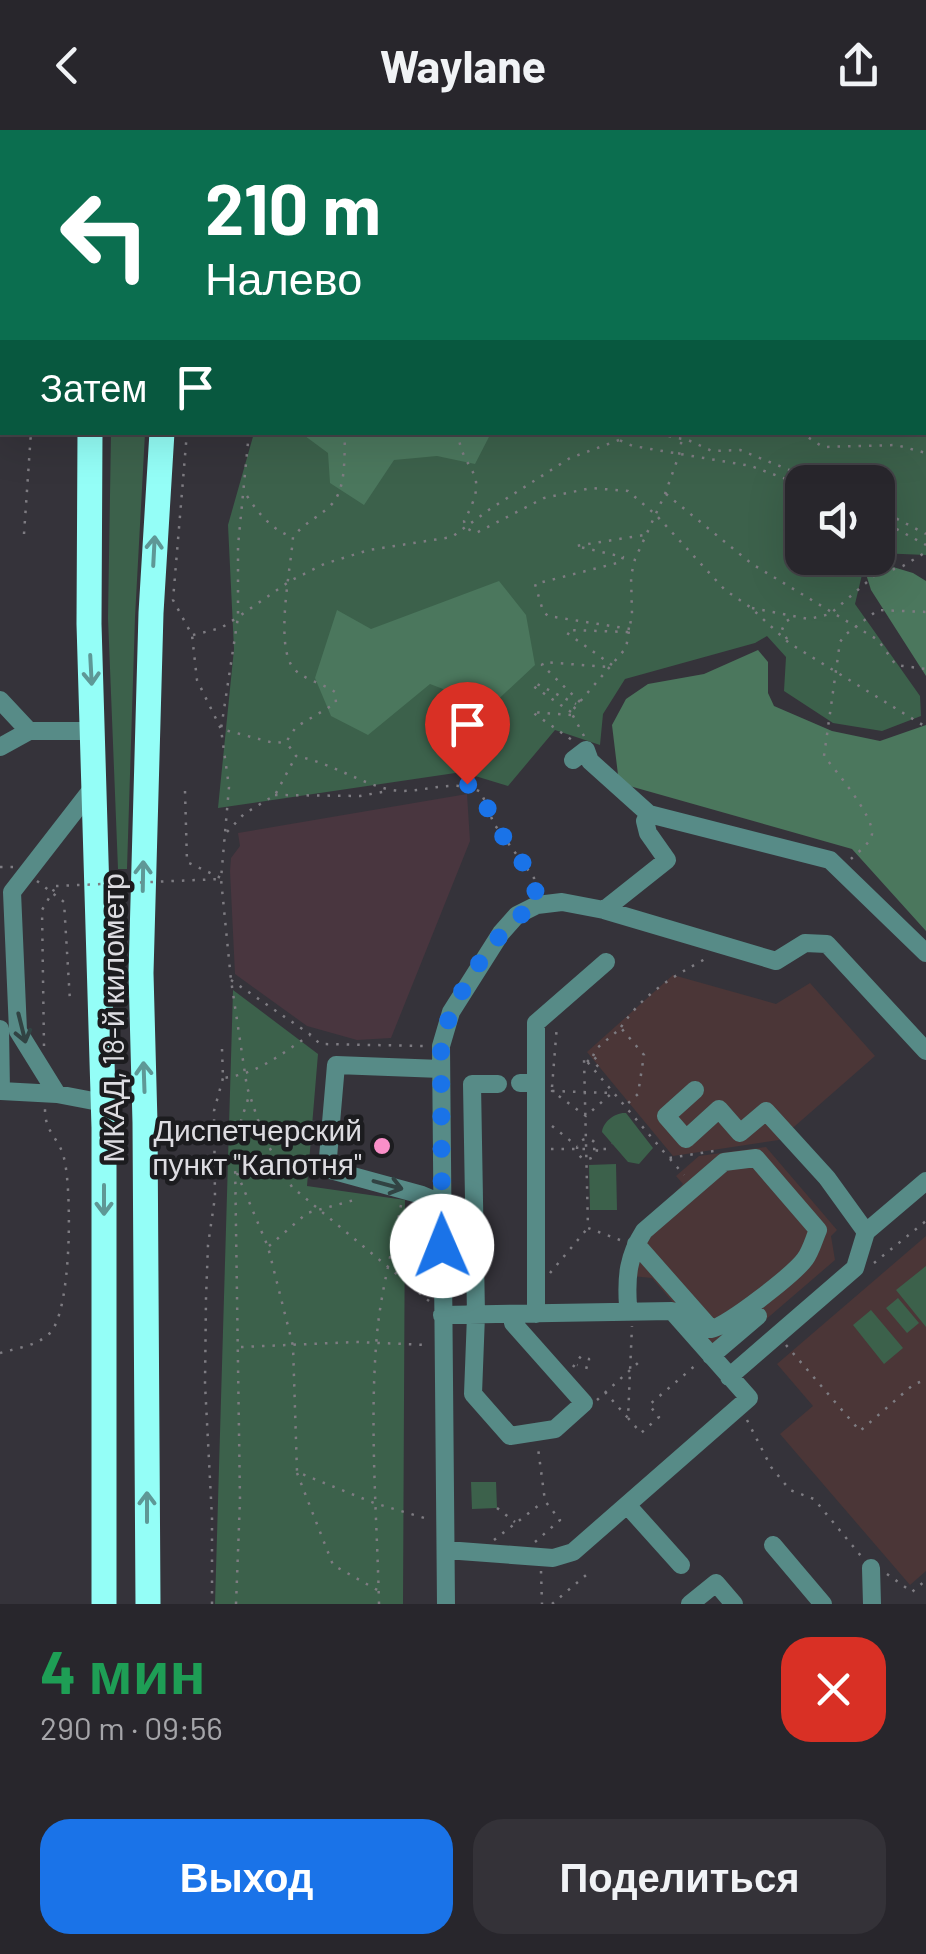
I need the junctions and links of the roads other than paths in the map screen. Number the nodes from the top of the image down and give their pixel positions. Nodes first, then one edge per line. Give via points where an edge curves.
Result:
1 (90, 435) edge
2 (162, 435) edge
3 (0, 700) edge
4 (29, 731) junction
5 (94, 731) junction
6 (0, 747) edge
7 (583, 752) road end
8 (96, 785) junction
9 (649, 814) junction
10 (604, 910) junction
11 (926, 953) edge
12 (606, 962) dead end
13 (0, 1029) edge
14 (926, 1052) edge
15 (441, 1069) junction
16 (498, 1084) dead end
17 (49, 1087) junction
18 (695, 1090) dead end
19 (104, 1103) junction
20 (926, 1182) edge
21 (441, 1203) junction
22 (866, 1232) junction
23 (636, 1244) junction
24 (436, 1308) junction
25 (630, 1313) road end
26 (512, 1314) junction
27 (536, 1314) junction
28 (476, 1315) junction
29 (758, 1316) dead end
30 (706, 1358) junction
31 (729, 1377) junction
32 (628, 1506) junction
33 (774, 1544) dead end
34 (446, 1550) junction
35 (680, 1565) dead end
36 (871, 1568) road end
37 (104, 1604) edge
38 (148, 1604) edge
39 (446, 1604) edge
40 (690, 1604) edge
41 (734, 1604) edge
42 (823, 1604) edge
43 (872, 1604) edge

1 -> 5 highway, МКАД, 18-й километр
38 -> 2 highway, МКАД, 18-й километр via 141,974
3 - 4 street
4 - 5 street
4 - 6 street
5 - 8 highway, МКАД, 18-й километр
7 - 9 street
8 -> 17 street via 22,870 12,892 18,1031
8 - 19 highway, МКАД, 18-й километр
9 - 10 street via 648,833 667,860
9 - 11 street via 830,860
10 - 14 street via 776,960 805,943 827,944
10 - 15 street via 562,902 517,915 450,1012
12 - 27 street via 536,1023
13 - 17 street via 1,1091
15 - 21 street
15 -> 21 street via 336,1065 327,1169
16 - 28 street via 472,1084
17 - 19 street
18 - 22 street via 666,1116 686,1138 720,1109 740,1133 766,1111
19 -> 37 highway, МКАД, 18-й километр
20 - 22 street
21 - 24 street
22 - 31 street via 855,1268
23 - 23 street via 724,1162 756,1158 818,1230 806,1258 739,1315 711,1329
23 - 25 street via 625,1273
24 - 28 street
24 - 34 street
26 - 27 street
26 - 28 street
26 - 28 street via 584,1403 556,1429 510,1436 473,1394
27 - 30 street via 672,1311
29 - 30 street
30 - 31 street
31 - 32 street via 748,1398
32 - 34 street via 572,1552
32 - 35 street
33 - 42 street
34 - 39 street
36 - 43 street
40 - 41 street via 716,1583

